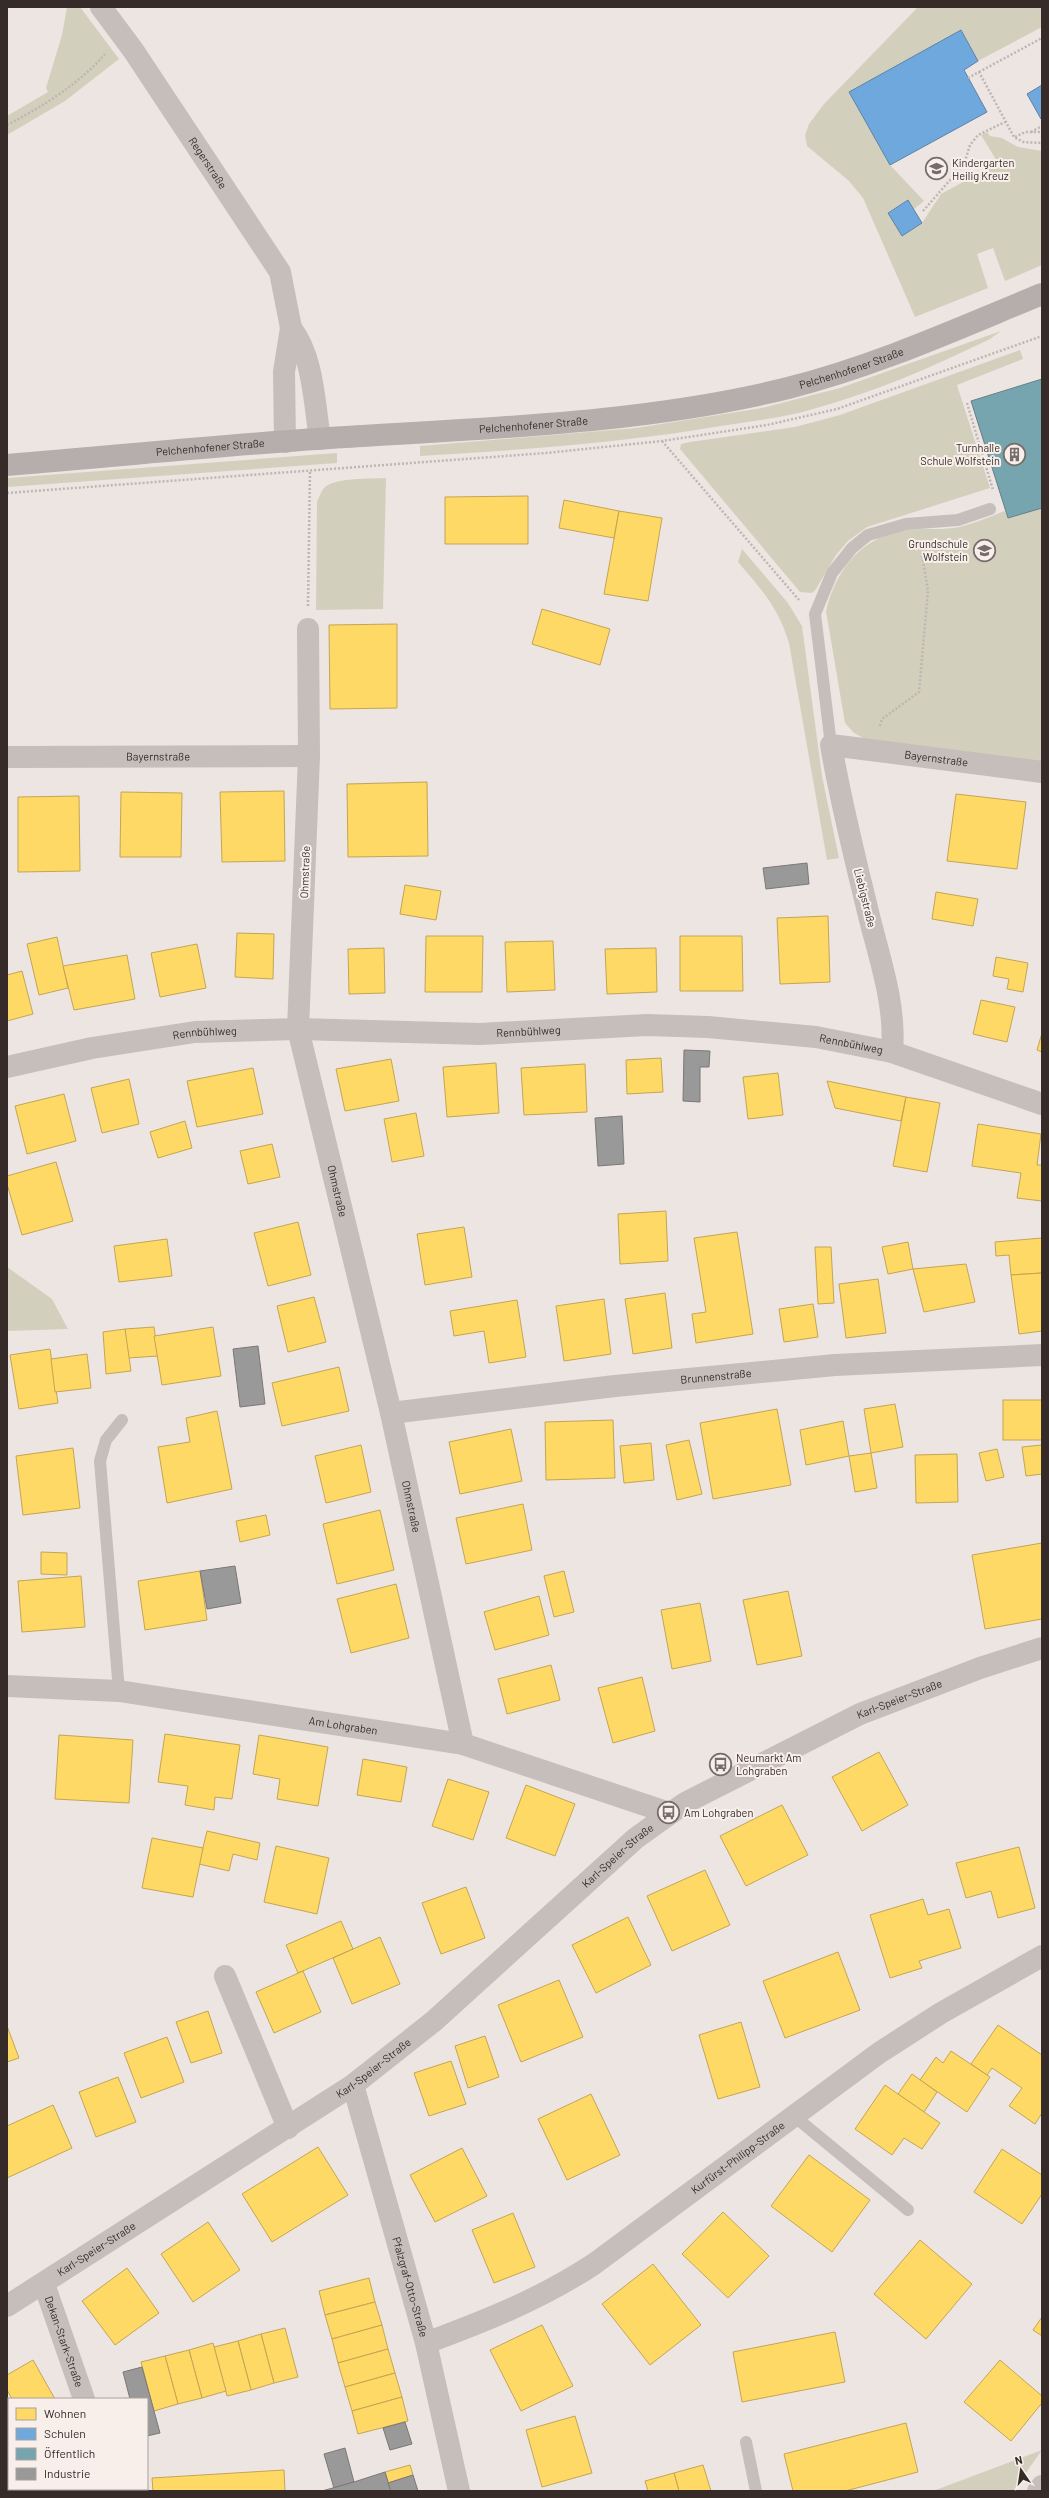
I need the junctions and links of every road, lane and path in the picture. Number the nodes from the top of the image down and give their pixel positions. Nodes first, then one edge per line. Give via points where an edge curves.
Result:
1 (102, 7) edge
2 (116, 26) junction
3 (1042, 38) edge
4 (979, 72) junction
5 (968, 78) dead end
6 (1005, 122) junction
7 (7, 125) edge
8 (1042, 126) edge
9 (1042, 132) edge
10 (1031, 133) junction
11 (1014, 137) junction
12 (1042, 143) edge
13 (922, 211) dead end
14 (1042, 294) edge
15 (291, 328) junction
16 (967, 403) dead end
17 (320, 439) junction
18 (662, 441) dead end
19 (285, 442) junction
20 (7, 465) edge
21 (310, 470) dead end
22 (994, 493) dead end
23 (990, 509) dead end
24 (930, 522) junction
25 (815, 614) junction
26 (308, 628) joint
27 (831, 745) junction
28 (872, 751) junction
29 (309, 756) junction
30 (7, 757) edge
31 (1042, 772) edge
32 (298, 1029) junction
33 (892, 1052) junction
34 (7, 1067) edge
35 (1042, 1104) edge
36 (1042, 1355) edge
37 (391, 1413) junction
38 (122, 1420) dead end
39 (1042, 1648) edge
40 (7, 1686) edge
41 (119, 1692) junction
42 (463, 1744) junction
43 (669, 1813) junction
44 (1042, 1956) edge
45 (225, 1976) dead end
46 (353, 2085) junction
47 (794, 2116) junction
48 (288, 2128) junction
49 (908, 2210) dead end
50 (44, 2284) junction
51 (7, 2306) edge
52 (426, 2343) junction
53 (84, 2398) edge
54 (746, 2442) dead end
55 (1042, 2486) edge
56 (459, 2491) edge
57 (756, 2491) edge
58 (1038, 2491) edge

1 - 2 street, Regerstraße
2 - 7 path via 110,46 100,59 51,100
2 - 15 street, Regerstraße via 273,259 285,290
3 - 4 path
4 - 5 path
4 - 6 path
6 - 11 path
6 - 13 path via 978,135 970,145 965,161 958,171
8 - 10 path
9 - 10 path
10 - 11 path via 1025,132
11 - 12 path via 1023,142
14 - 17 main road, Pelchenhofener Straße via 936,338 843,372 750,397 671,410 559,422
15 - 17 street, Regerstraße via 299,338 307,360
15 - 19 street, Regerstraße via 284,372
16 - 22 path
17 - 19 main road, Pelchenhofener Straße
18 - 25 path via 791,592
19 - 20 main road, Pelchenhofener Straße
21 - 26 path
23 - 24 lane via 958,520
24 - 25 lane via 882,530 859,541 832,573
24 - 28 path via 922,554 928,592 919,692 882,719
25 - 27 lane
26 - 29 street, Ohmstraße
27 - 28 street, Bayernstraße
27 - 33 street, Liebigstraße via 847,830 889,997 894,1034
28 - 31 street, Bayernstraße
29 - 30 street, Bayernstraße
29 - 32 street, Ohmstraße
32 - 33 street, Rennbühlweg via 480,1034 647,1025 708,1027 816,1037
32 - 34 street, Rennbühlweg via 196,1032 92,1048
32 - 37 street, Ohmstraße
33 - 35 street, Rennbühlweg
36 - 37 street, Brunnenstraße via 835,1365 615,1386
37 - 42 street, Ohmstraße
38 - 41 lane via 106,1440 100,1461
39 - 43 street, Karl-Speier-Straße via 980,1668 860,1714
40 - 41 street, Am Lohgraben
41 - 42 street, Am Lohgraben
42 - 43 street, Am Lohgraben
43 - 46 street, Karl-Speier-Straße via 636,1838 434,2021
44 - 47 street, Kurfürst-Philipp-Straße via 942,2013 879,2053
45 - 48 street
46 - 48 street, Karl-Speier-Straße
46 - 52 street, Pfalzgraf-Otto-Straße
47 - 49 lane
47 - 52 street, Kurfürst-Philipp-Straße via 565,2283 503,2314
48 - 50 street, Karl-Speier-Straße
50 - 51 street, Karl-Speier-Straße
50 - 53 street, Dekan-Stark-Straße
52 - 56 street, Pfalzgraf-Otto-Straße
54 - 57 lane
55 - 58 street

